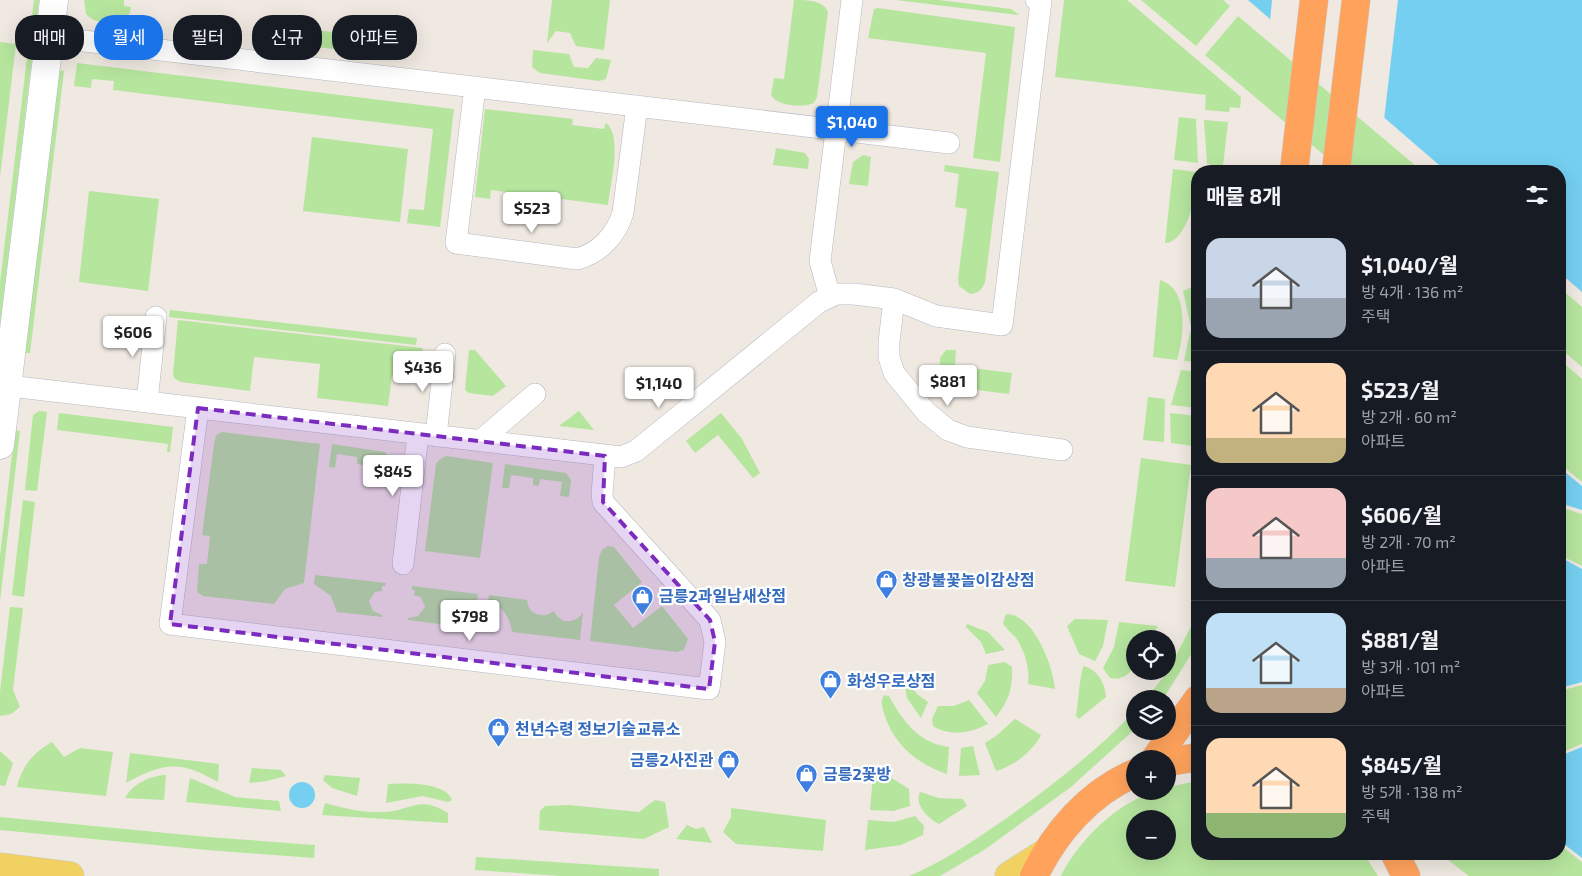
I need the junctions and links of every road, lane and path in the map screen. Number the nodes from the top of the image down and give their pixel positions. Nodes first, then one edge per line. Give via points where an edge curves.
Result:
1 (54, 0) edge
2 (852, 0) edge
3 (1036, 0) edge
4 (1314, 0) edge
5 (1356, 0) edge
6 (52, 15) edge
7 (84, 41) edge
8 (47, 60) edge
9 (475, 87) junction
10 (637, 106) junction
11 (836, 130) junction
12 (949, 143) dead end
13 (1295, 165) edge
14 (1337, 165) edge
15 (830, 297) junction
16 (894, 299) junction
17 (156, 317) dead end
18 (445, 354) dead end
19 (4, 386) edge
20 (535, 394) dead end
21 (147, 402) junction
22 (198, 408) junction
23 (427, 435) junction
24 (480, 441) junction
25 (0, 446) edge
26 (1062, 450) dead end
27 (606, 456) junction
28 (403, 564) dead end
29 (1191, 709) edge
30 (1161, 750) edge
31 (1191, 757) edge
32 (1176, 760) edge
33 (1126, 779) edge
34 (1398, 860) edge
35 (1040, 864) edge
36 (0, 867) edge
37 (70, 876) edge
38 (1009, 876) edge
39 (1406, 876) edge

1 - 6 street
2 - 11 street
3 - 16 street via 1041,1 1002,325 936,316
4 - 13 highway
5 - 14 highway
7 - 9 street
8 - 19 street
9 - 10 street
9 - 10 street via 456,243 577,258 592,255 618,229 624,213
10 - 11 street
11 - 12 street
11 - 15 street via 820,261
15 - 16 street via 854,294
15 - 27 street via 819,302 636,451 622,457
16 - 26 street via 889,357 894,373 926,412 948,430 967,437
17 - 21 street
18 - 23 street
19 - 21 street
19 - 25 street
20 - 24 street
21 - 22 street
22 - 23 street
22 - 27 street via 170,624 709,689 715,642 710,620 603,502
23 - 24 street
23 - 28 street
24 - 27 street
29 - 30 highway
31 - 32 highway
33 - 35 highway via 1090,801 1058,834
34 - 39 highway
35 - 38 main road
36 - 37 main road

